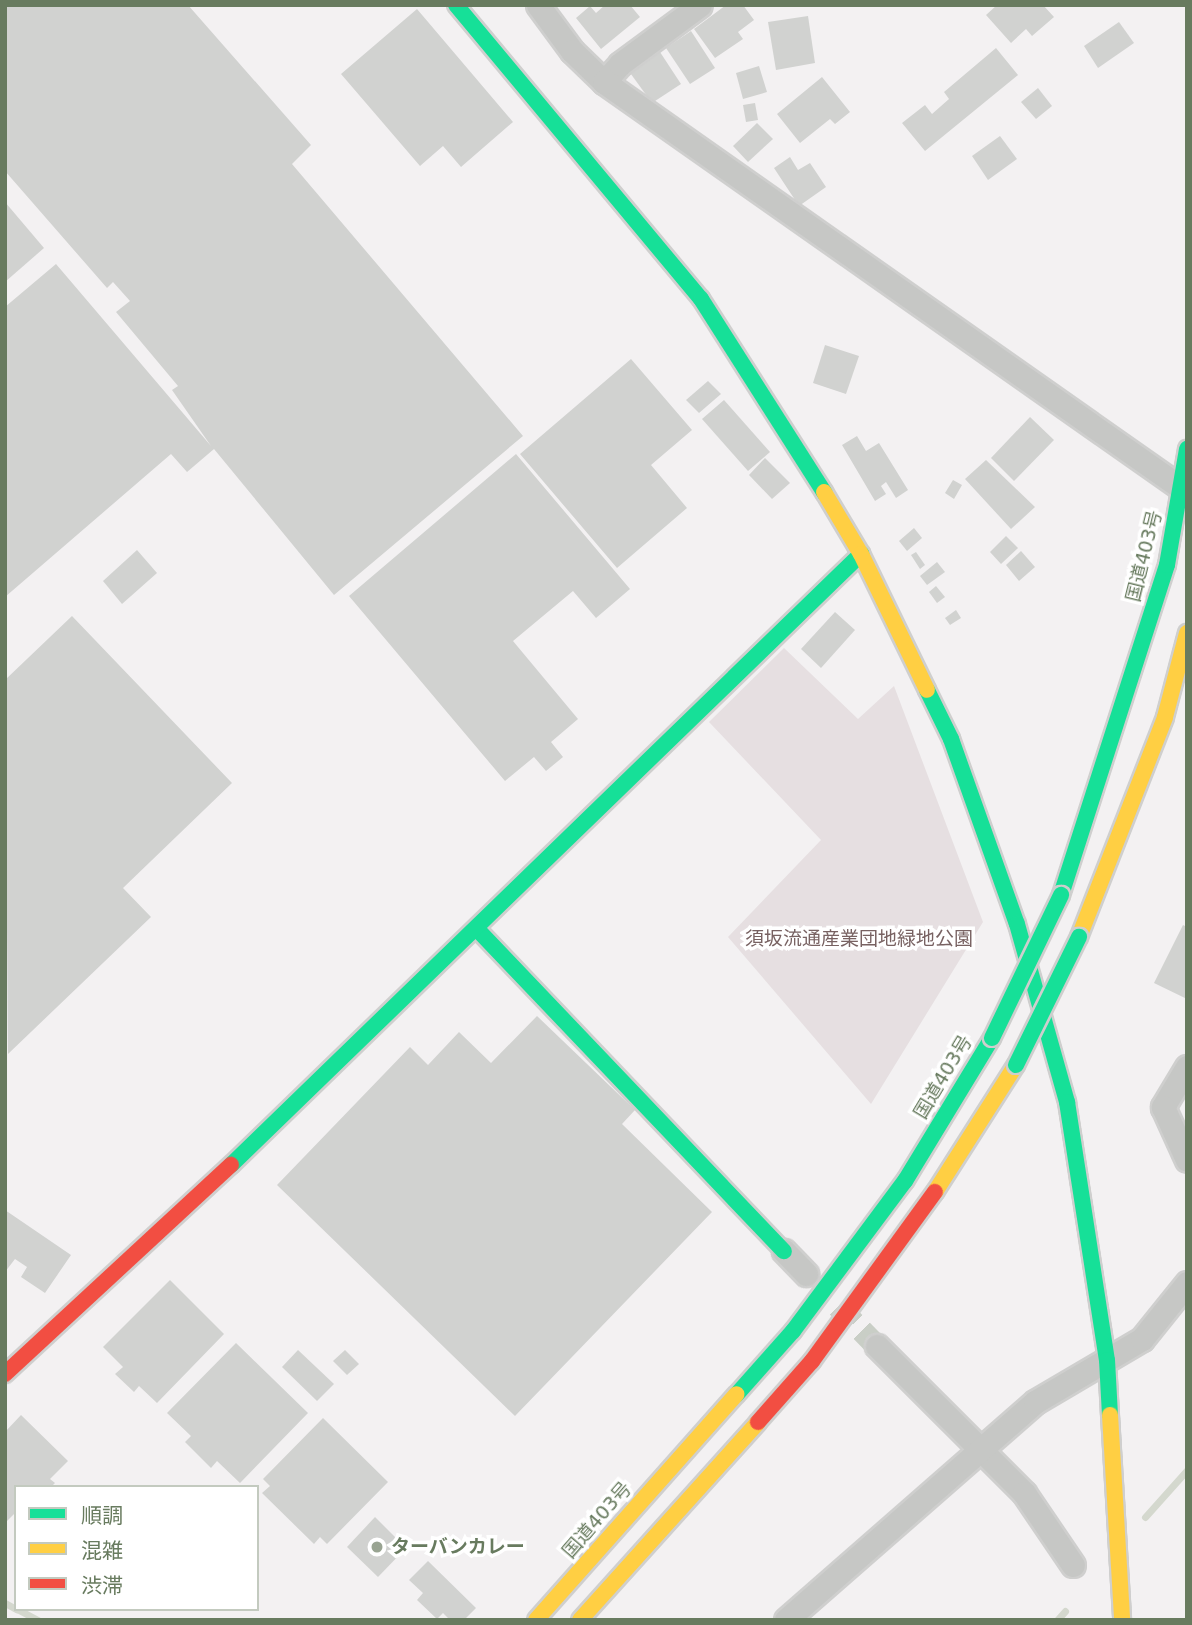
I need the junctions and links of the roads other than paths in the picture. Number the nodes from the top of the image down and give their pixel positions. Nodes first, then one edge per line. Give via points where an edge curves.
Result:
1 (456, 5) edge
2 (538, 5) edge
3 (700, 5) edge
4 (604, 82) junction
5 (1187, 449) edge
6 (1184, 491) edge
7 (861, 554) junction
8 (1187, 634) edge
9 (477, 929) junction
10 (1187, 1067) edge
11 (1187, 1160) edge
12 (784, 1251) joint
13 (806, 1274) dead end
14 (1187, 1283) edge
15 (877, 1346) tunnel mouth
16 (1107, 1360) junction
17 (5, 1374) edge
18 (982, 1449) junction
19 (1073, 1565) dead end
20 (536, 1620) edge
21 (580, 1620) edge
22 (786, 1620) edge
23 (1122, 1620) edge

1 - 7 main road via 701,299 807,460
2 - 4 street via 572,51
3 - 4 street via 620,64
4 - 6 street
5 - 6 main road, 国道403号
6 - 20 main road, 国道403号, bridge via 1167,565 1060,895 992,1038 905,1181 793,1331
7 - 9 main road
7 - 16 main road via 951,739 1017,924 1067,1102
8 - 21 main road, bridge via 1165,717 1079,937 1016,1065 916,1222 812,1361
9 - 12 main road
9 - 17 main road via 169,1226
10 - 11 street via 1163,1107
12 - 13 street
14 - 16 street via 1156,1326
15 - 18 street
16 - 18 street via 1035,1402
16 - 23 main road
18 - 19 street via 1024,1493
18 - 22 street

